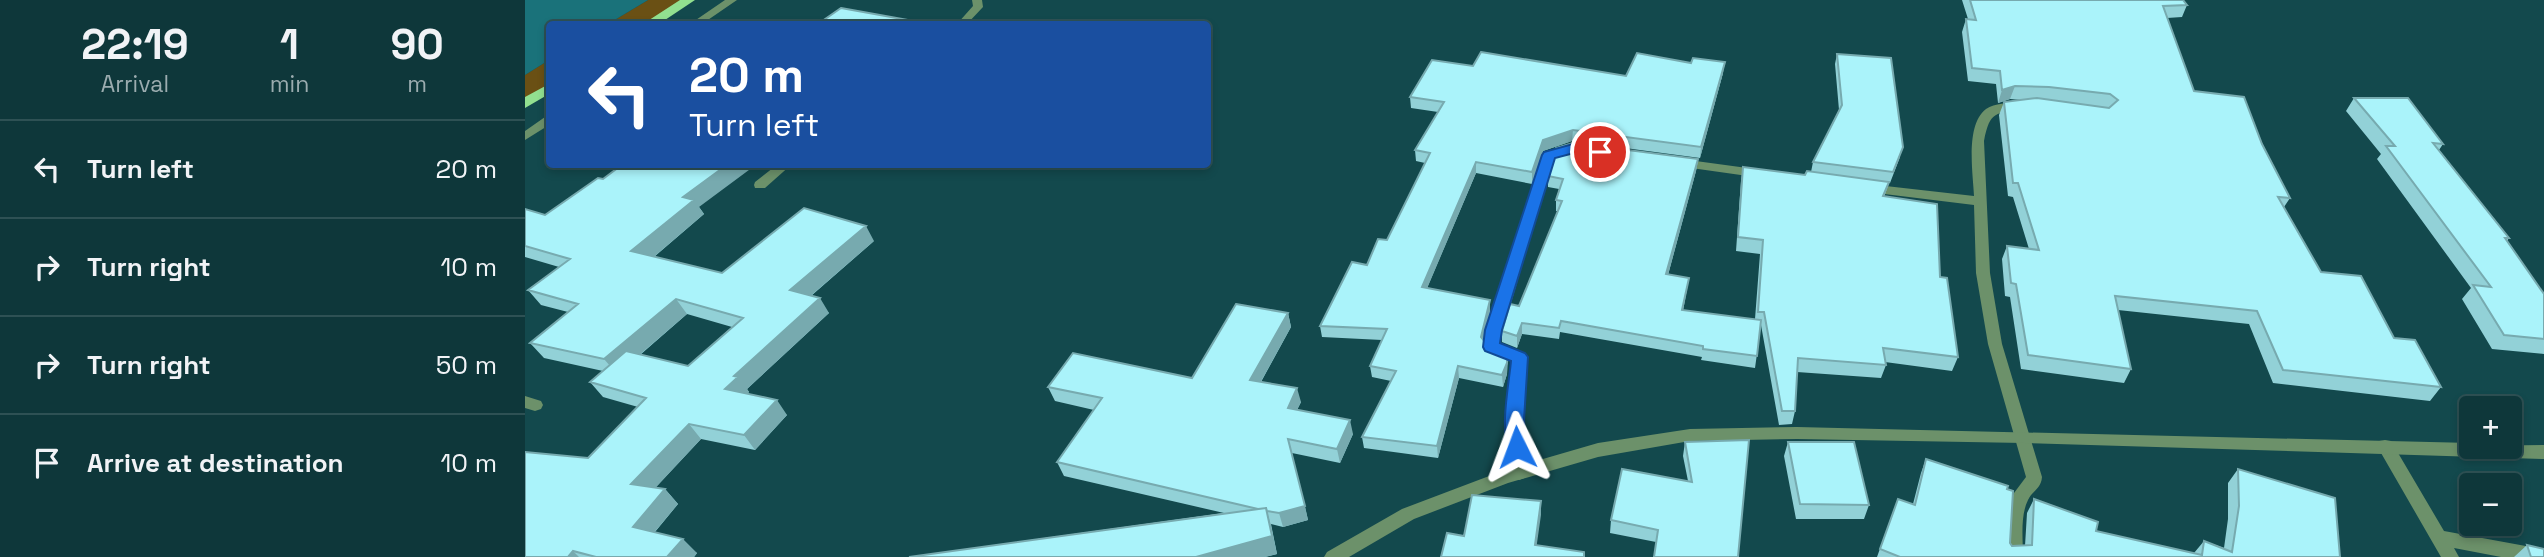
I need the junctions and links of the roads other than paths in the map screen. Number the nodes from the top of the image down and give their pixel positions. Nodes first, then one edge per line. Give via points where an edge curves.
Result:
1 (689, 0) edge
2 (732, 0) edge
3 (977, 0) edge
4 (655, 21) edge
5 (700, 21) edge
6 (966, 21) edge
7 (546, 90) edge
8 (525, 104) edge
9 (2037, 107) edge
10 (546, 122) edge
11 (525, 136) edge
12 (1587, 150) edge
13 (1667, 161) edge
14 (781, 168) edge
15 (1775, 176) edge
16 (760, 185) dead end
17 (1856, 186) edge
18 (1978, 201) junction
19 (2024, 437) junction
20 (2385, 446) junction
21 (2544, 452) edge
22 (1519, 473) junction
23 (2439, 538) junction
24 (1333, 557) edge
25 (2014, 557) edge
26 (2451, 557) edge
27 (2542, 557) edge

1 - 4 main road
2 - 5 street
3 - 6 street via 978,6
7 - 8 main road
9 - 18 street via 2000,106 1987,113 1977,141
10 - 11 street
12 - 22 street via 1573,148 1549,155 1493,330 1491,347 1519,357 1515,420
13 - 15 street
14 - 16 street
17 - 18 street
18 - 19 street via 1983,273 1995,344
19 - 20 street
19 - 22 street via 1690,435 1598,450
19 - 25 street via 2034,477 2016,503
20 - 21 street
20 - 23 street
22 - 24 street via 1408,514
23 - 26 street
23 - 27 street

